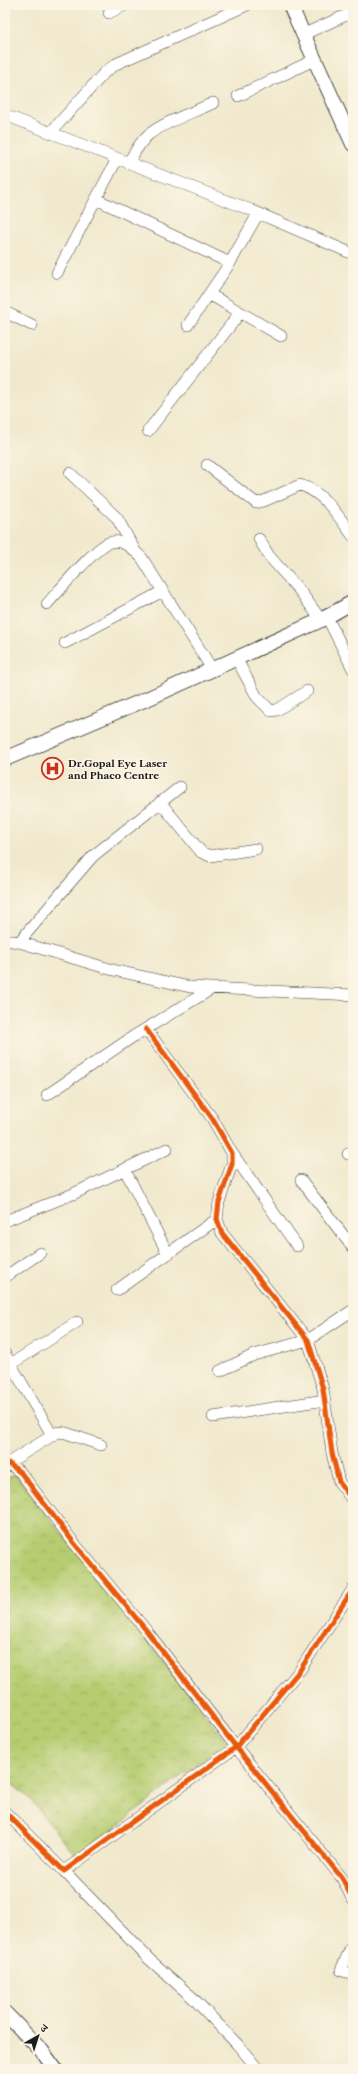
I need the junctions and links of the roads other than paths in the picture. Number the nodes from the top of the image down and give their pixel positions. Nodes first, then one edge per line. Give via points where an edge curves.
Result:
1 (125, 5) edge
2 (247, 5) edge
3 (290, 5) edge
4 (353, 12) edge
5 (109, 13) dead end
6 (302, 35) junction
7 (314, 60) junction
8 (238, 96) dead end
9 (213, 103) dead end
10 (5, 115) edge
11 (50, 132) junction
12 (351, 135) edge
13 (117, 159) junction
14 (128, 163) junction
15 (96, 199) junction
16 (258, 214) junction
17 (353, 254) edge
18 (230, 263) junction
19 (57, 273) dead end
20 (209, 294) junction
21 (5, 312) edge
22 (240, 313) junction
23 (32, 325) dead end
24 (188, 325) dead end
25 (281, 336) dead end
26 (148, 431) dead end
27 (206, 465) dead end
28 (70, 473) dead end
29 (353, 536) edge
30 (259, 539) dead end
31 (135, 551) junction
32 (163, 591) junction
33 (353, 602) edge
34 (47, 604) dead end
35 (324, 618) junction
36 (65, 643) dead end
37 (236, 658) junction
38 (212, 669) junction
39 (353, 669) edge
40 (307, 691) dead end
41 (5, 759) edge
42 (180, 787) dead end
43 (160, 802) junction
44 (256, 849) dead end
45 (5, 940) edge
46 (19, 942) junction
47 (213, 988) junction
48 (353, 995) edge
49 (146, 1029) junction
50 (47, 1095) dead end
51 (167, 1149) dead end
52 (232, 1153) junction
53 (126, 1170) junction
54 (301, 1180) dead end
55 (217, 1218) junction
56 (5, 1221) edge
57 (297, 1246) dead end
58 (353, 1248) edge
59 (40, 1253) dead end
60 (168, 1254) junction
61 (5, 1277) edge
62 (117, 1290) dead end
63 (353, 1310) edge
64 (77, 1322) dead end
65 (308, 1340) junction
66 (5, 1354) edge
67 (11, 1364) junction
68 (220, 1371) dead end
69 (325, 1400) junction
70 (213, 1417) dead end
71 (52, 1435) junction
72 (101, 1445) dead end
73 (7, 1464) edge
74 (353, 1502) edge
75 (353, 1589) edge
76 (236, 1747) junction
77 (5, 1812) edge
78 (64, 1871) junction
79 (353, 1900) edge
80 (353, 1943) edge
81 (353, 1976) edge
82 (5, 2013) edge
83 (55, 2069) edge
84 (258, 2069) edge

1 - 5 street
2 - 11 street via 116,64 105,72
3 - 6 street
4 - 6 street
6 - 7 street
7 - 8 street
7 - 12 street
9 - 14 street via 148,135
10 - 11 street
11 - 13 street
13 - 14 street
13 - 15 street
14 - 16 street
15 - 18 street
15 - 19 street
16 - 17 street
16 - 18 street
18 - 20 street
20 - 22 street
20 - 24 street
21 - 23 street
22 - 25 street
22 - 26 street
27 - 29 street via 256,503 300,485 309,487 330,506
28 - 31 street via 117,518
30 - 35 street via 269,556
31 - 32 street
31 - 34 street via 121,542 106,543
32 - 36 street
32 - 38 street
33 - 35 street
35 - 37 street
35 - 39 street
37 - 38 street
37 - 40 street via 257,697 271,711 277,710
38 - 41 street
42 - 43 street
43 - 44 street via 201,852 210,856
43 - 46 street via 93,856
45 - 46 street
46 - 47 street via 113,970 190,987
47 - 48 street
47 - 49 street
49 - 50 street
49 - 52 street via 212,1118
51 - 53 street
52 - 55 street via 232,1164 219,1202
52 - 57 street
53 - 56 street
53 - 60 street
54 - 58 street
55 - 60 street
55 - 65 street via 222,1233
59 - 61 street
60 - 62 street
63 - 65 street
64 - 67 street
65 - 68 street via 254,1355
65 - 69 street
66 - 67 street
67 - 71 street
69 - 70 street
69 - 74 street via 332,1453 339,1482
71 - 72 street via 66,1432
71 - 73 street
73 - 76 street via 21,1473
75 - 76 street via 300,1670
76 - 78 street
76 - 79 street via 342,1878
77 - 78 street
78 - 84 street via 149,1959 193,1998
80 - 81 street via 341,1970
82 - 83 street via 42,2051

